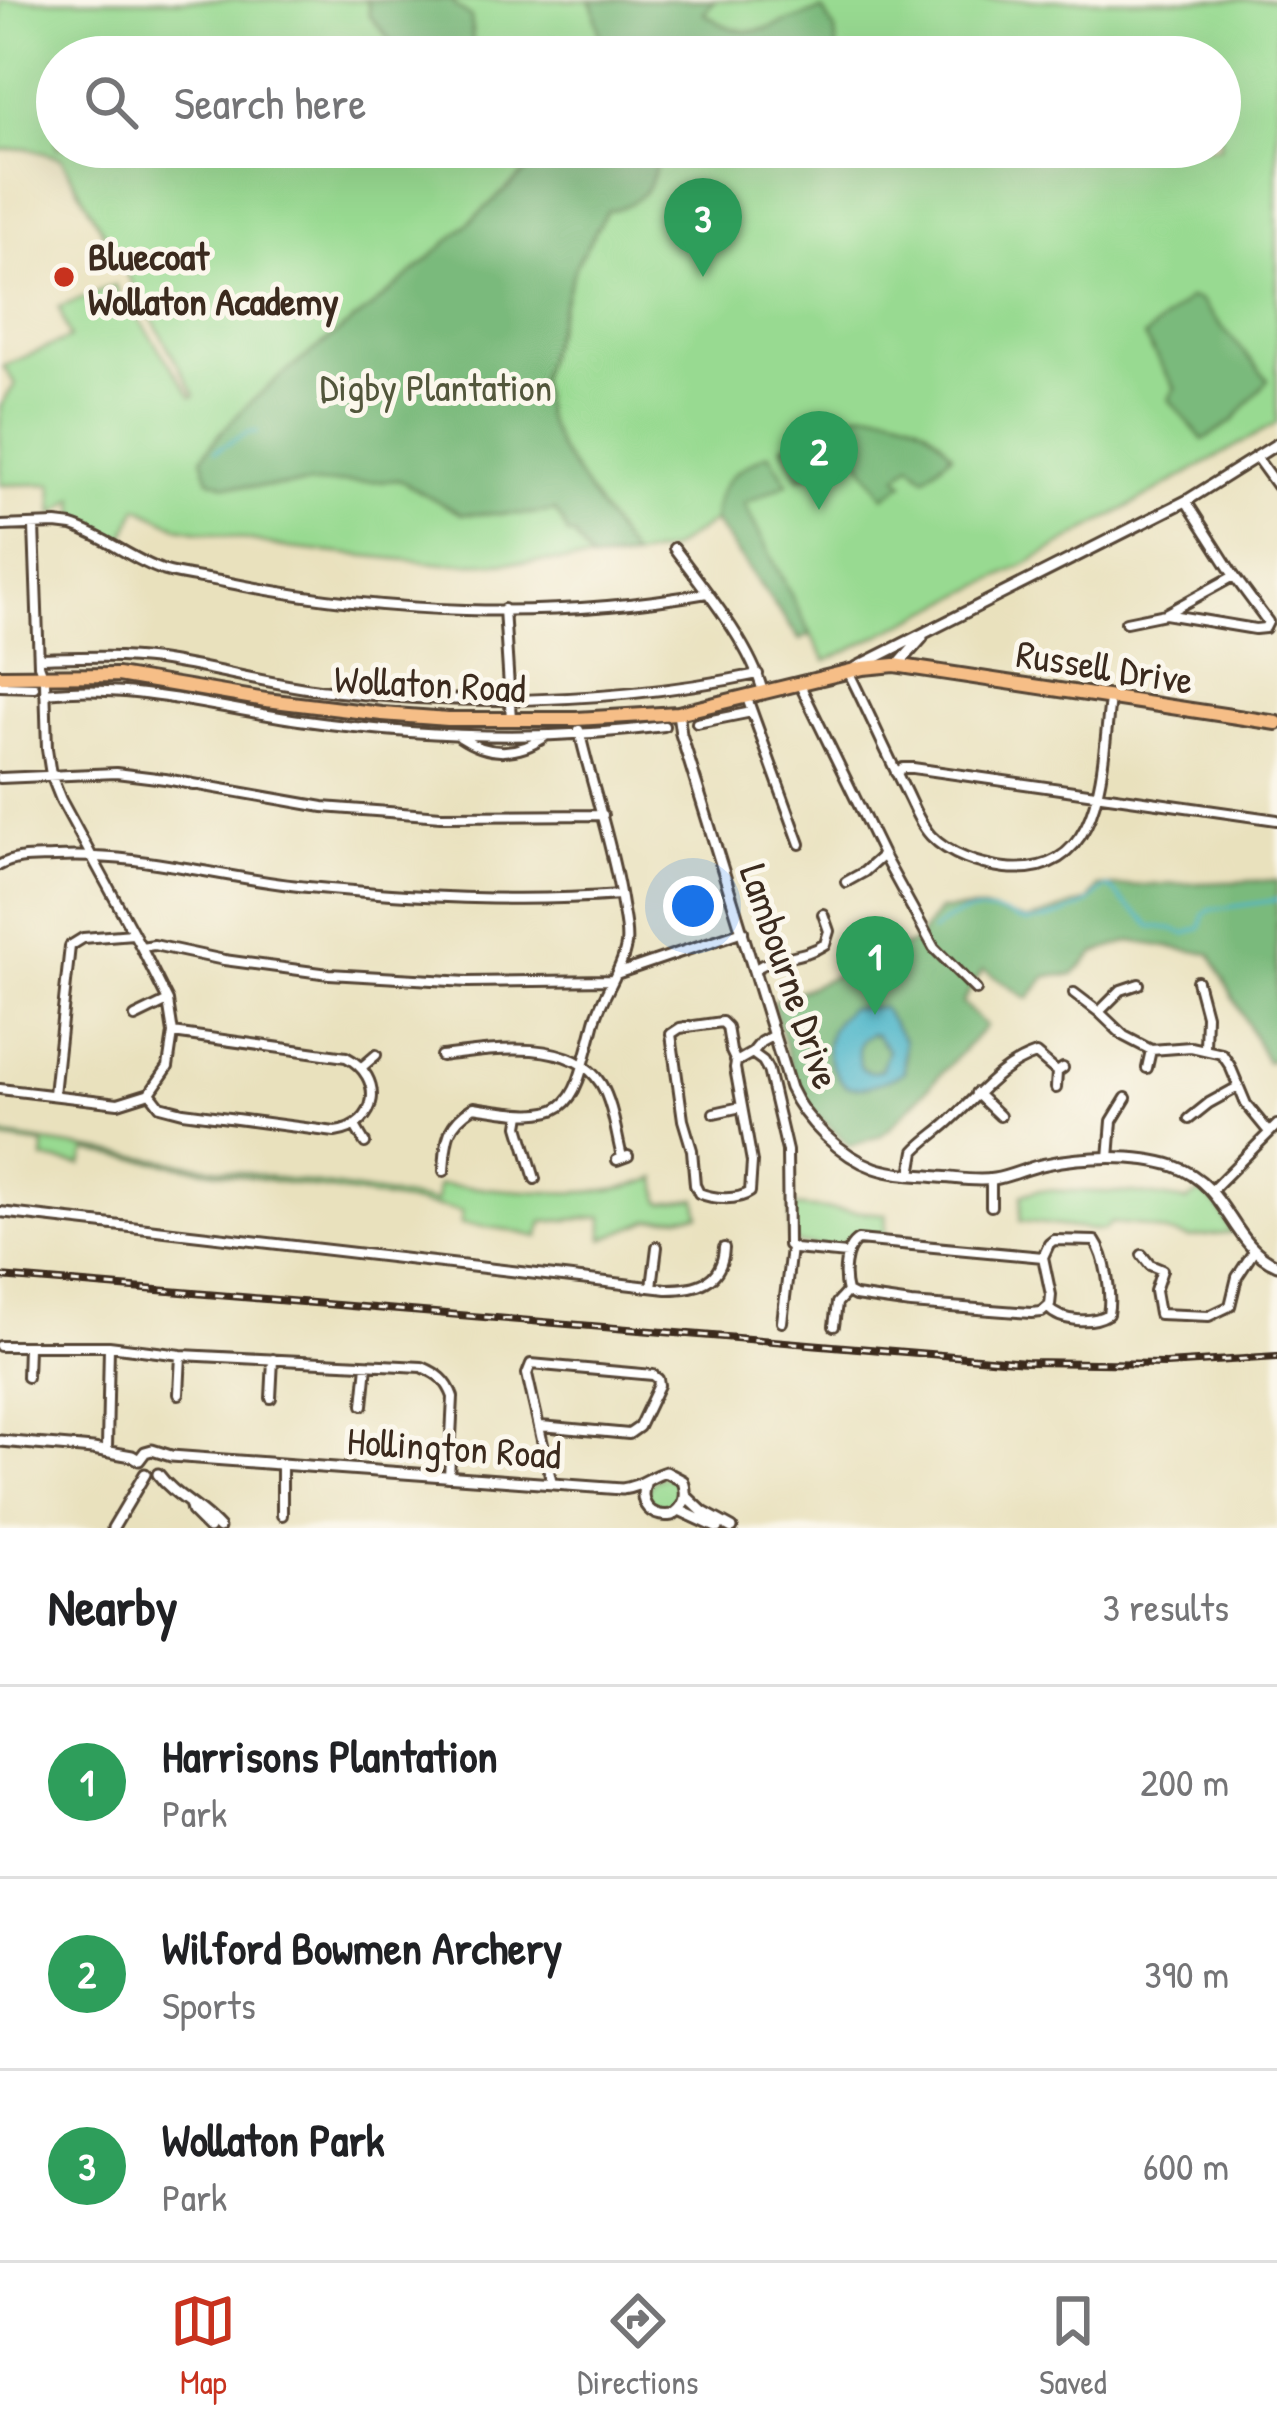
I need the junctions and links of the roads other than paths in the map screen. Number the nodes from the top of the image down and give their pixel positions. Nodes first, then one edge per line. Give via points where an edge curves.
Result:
1 (1277, 444) edge
2 (1256, 457) junction
3 (1277, 486) edge
4 (1186, 501) junction
5 (0, 526) edge
6 (34, 526) junction
7 (674, 548) dead end
8 (1234, 576) junction
9 (707, 592) junction
10 (504, 609) junction
11 (1165, 614) junction
12 (1126, 622) dead end
13 (1266, 625) junction
14 (1277, 633) edge
15 (926, 634) junction
16 (916, 644) junction
17 (892, 648) junction
18 (39, 658) junction
19 (896, 665) junction
20 (924, 669) junction
21 (850, 671) junction
22 (758, 674) junction
23 (0, 676) edge
24 (38, 681) junction
25 (800, 685) junction
26 (0, 686) edge
27 (45, 693) junction
28 (764, 694) junction
29 (1110, 697) junction
30 (509, 698) junction
31 (749, 705) junction
32 (678, 713) junction
33 (511, 719) junction
34 (697, 723) dead end
35 (1277, 723) edge
36 (578, 726) junction
37 (664, 726) dead end
38 (458, 734) junction
39 (547, 735) junction
40 (896, 773) junction
41 (52, 775) junction
42 (0, 778) edge
43 (1097, 792) junction
44 (603, 815) junction
45 (1277, 820) edge
46 (800, 844) dead end
47 (89, 854) junction
48 (883, 855) junction
49 (0, 865) edge
50 (848, 877) dead end
51 (620, 895) junction
52 (823, 914) dead end
53 (742, 931) junction
54 (133, 934) junction
55 (825, 944) junction
56 (141, 946) junction
57 (837, 950) dead end
58 (754, 969) junction
59 (612, 978) junction
60 (1197, 981) dead end
61 (1139, 984) dead end
62 (976, 990) dead end
63 (1076, 998) dead end
64 (168, 1001) junction
65 (1099, 1012) junction
66 (135, 1017) dead end
67 (173, 1033) junction
68 (774, 1035) junction
69 (1205, 1048) junction
70 (1150, 1050) junction
71 (752, 1053) junction
72 (376, 1055) dead end
73 (440, 1055) dead end
74 (736, 1062) junction
75 (584, 1066) junction
76 (362, 1067) junction
77 (1147, 1068) dead end
78 (1238, 1086) junction
79 (1056, 1088) dead end
80 (0, 1089) edge
81 (150, 1093) junction
82 (976, 1093) junction
83 (54, 1094) junction
84 (1126, 1098) dead end
85 (741, 1107) junction
86 (714, 1113) dead end
87 (1191, 1113) dead end
88 (521, 1114) junction
89 (1000, 1116) dead end
90 (355, 1126) junction
91 (1273, 1129) edge
92 (365, 1143) dead end
93 (622, 1158) dead end
94 (1108, 1158) junction
95 (444, 1171) dead end
96 (911, 1174) junction
97 (535, 1179) dead end
98 (991, 1179) junction
99 (1212, 1190) junction
100 (991, 1206) dead end
101 (0, 1212) edge
102 (657, 1247) dead end
103 (791, 1247) junction
104 (724, 1248) dead end
105 (1254, 1251) junction
106 (848, 1254) junction
107 (1142, 1255) dead end
108 (1043, 1257) junction
109 (1277, 1265) edge
110 (652, 1287) junction
111 (847, 1292) junction
112 (1230, 1306) junction
113 (1048, 1308) junction
114 (1239, 1313) dead end
115 (782, 1322) dead end
116 (834, 1326) dead end
117 (0, 1346) edge
118 (109, 1346) junction
119 (28, 1347) junction
120 (181, 1355) junction
121 (273, 1359) junction
122 (367, 1364) junction
123 (27, 1377) dead end
124 (179, 1394) dead end
125 (271, 1398) dead end
126 (363, 1405) dead end
127 (541, 1426) junction
128 (0, 1441) edge
129 (107, 1448) junction
130 (93, 1449) junction
131 (142, 1456) junction
132 (165, 1456) junction
133 (282, 1464) junction
134 (145, 1474) junction
135 (158, 1474) junction
136 (449, 1477) junction
137 (552, 1484) junction
138 (645, 1484) junction
139 (622, 1489) junction
140 (686, 1496) junction
141 (643, 1499) junction
142 (190, 1503) junction
143 (284, 1507) dead end
144 (679, 1510) junction
145 (113, 1528) edge
146 (208, 1528) edge
147 (219, 1528) edge
148 (718, 1528) edge
149 (732, 1528) edge

1 - 2 street, Wollaton Road
2 - 3 street
2 - 4 street, Wollaton Road
4 - 8 street
4 - 15 street, Wollaton Road
5 - 6 street
6 - 10 street via 72,526 167,572 250,588
6 - 18 street
7 - 9 street
8 - 11 street
8 - 13 street
9 - 10 street
9 - 22 street
10 - 30 street
11 - 12 street
11 - 13 street
13 - 14 street
15 - 16 street, Wollaton Road
15 - 17 street, Wollaton Road
16 - 19 street, Wollaton Road
16 - 20 street
17 - 19 street
17 - 21 street, Wollaton Road
18 - 24 street
18 - 30 street, Wollaton Road via 158,660 332,692
19 - 20 main road, Wollaton Road
19 - 21 main road, Wollaton Road
20 - 29 main road, Russell Drive
21 - 25 main road, Wollaton Road
21 - 40 street
22 - 28 street
22 - 30 street, Wollaton Road via 640,693
23 - 24 main road, Wollaton Road
24 - 26 street, Wollaton Road
24 - 27 street
24 - 33 main road, Wollaton Road via 118,675 322,708
25 - 28 main road, Wollaton Road
25 - 48 street
27 - 38 street, Wollaton Road via 143,694 303,721
27 - 41 street
28 - 31 main road, Wollaton Road
29 - 35 main road, Russell Drive
29 - 43 street
30 - 33 street
31 - 32 main road, Wollaton Road
31 - 34 street, Wollaton Road
31 - 46 street
32 - 36 main road, Wollaton Road
32 - 53 street, Lambourne Drive
33 - 36 main road, Wollaton Road
36 - 37 street, Wollaton Road
36 - 39 street, Wollaton Road
36 - 44 street
38 - 39 street, Wollaton Road
38 - 39 street via 500,752
40 - 43 street via 913,768
40 - 43 street via 944,847 1026,870 1078,843
41 - 42 street
41 - 44 street via 116,773 323,807 441,816
41 - 47 street
43 - 45 street
44 - 51 street
47 - 49 street
47 - 51 street via 302,887 455,899
47 - 54 street
48 - 50 street
48 - 62 street via 934,948
51 - 59 street via 626,941
52 - 55 street
53 - 58 street, Lambourne Drive
53 - 59 street
54 - 56 street
54 - 83 street via 70,946
55 - 57 street
55 - 58 street
56 - 59 street via 329,974 468,982
56 - 64 street
58 - 68 street, Lambourne Drive
59 - 75 street
60 - 69 street
61 - 65 street via 1121,985
63 - 65 street
64 - 66 street
64 - 67 street
65 - 70 street
67 - 76 street via 341,1056
67 - 81 street via 167,1067
68 - 71 street
68 - 96 street, Lambourne Drive via 805,1114 859,1161
69 - 70 street
69 - 78 street via 1222,1054
70 - 77 street
71 - 74 street
71 - 103 street via 768,1070 785,1142
72 - 76 street
73 - 75 street via 536,1051
74 - 85 street
74 - 85 street via 722,1022 671,1034 699,1193 750,1192
75 - 88 street via 562,1105
75 - 93 street via 603,1087
76 - 90 street via 372,1098
78 - 87 street
78 - 91 street
79 - 82 street via 1060,1070 1036,1050
80 - 83 street
81 - 83 street via 118,1103
81 - 90 street via 160,1106 183,1112 335,1132
82 - 89 street
82 - 96 street via 915,1151
84 - 94 street via 1112,1121
85 - 86 street
88 - 95 street via 474,1107 458,1117
88 - 97 street
90 - 92 street
91 - 99 street
94 - 98 street, Lambourne Drive
94 - 99 street, Lambourne Drive via 1178,1168
96 - 98 street, Lambourne Drive
98 - 100 street
99 - 105 street, Lambourne Drive
101 - 110 street
102 - 110 street
103 - 106 street
103 - 115 street
104 - 110 street via 707,1283
105 - 109 street
105 - 112 street
106 - 108 street via 865,1240
106 - 111 street
107 - 112 street via 1162,1270 1158,1319 1209,1316
108 - 113 street
108 - 113 street via 1054,1240 1095,1240 1110,1304 1098,1319 1059,1318
111 - 113 street via 979,1310
111 - 116 street
112 - 114 street
117 - 119 street
118 - 119 street
118 - 120 street
118 - 129 street
119 - 123 street
120 - 121 street
120 - 124 street
121 - 122 street
121 - 125 street
122 - 126 street
122 - 136 street via 422,1367 449,1386
127 - 127 street via 527,1375 532,1364 658,1379 629,1434
127 - 137 street
128 - 130 street
129 - 130 street
129 - 131 street
130 - 131 street
131 - 132 street, Hollington Road
131 - 134 street
132 - 133 street, Hollington Road
132 - 135 street
133 - 136 street, Hollington Road
133 - 143 street
134 - 135 street
134 - 145 street
135 - 142 street
136 - 137 street, Hollington Road
137 - 139 street, Hollington Road
138 - 139 street, Hollington Road
138 - 140 street via 672,1473
138 - 141 street
139 - 141 street, Hollington Road
140 - 144 street
140 - 149 street
141 - 144 street via 655,1518
142 - 146 street
142 - 147 street
144 - 148 street

